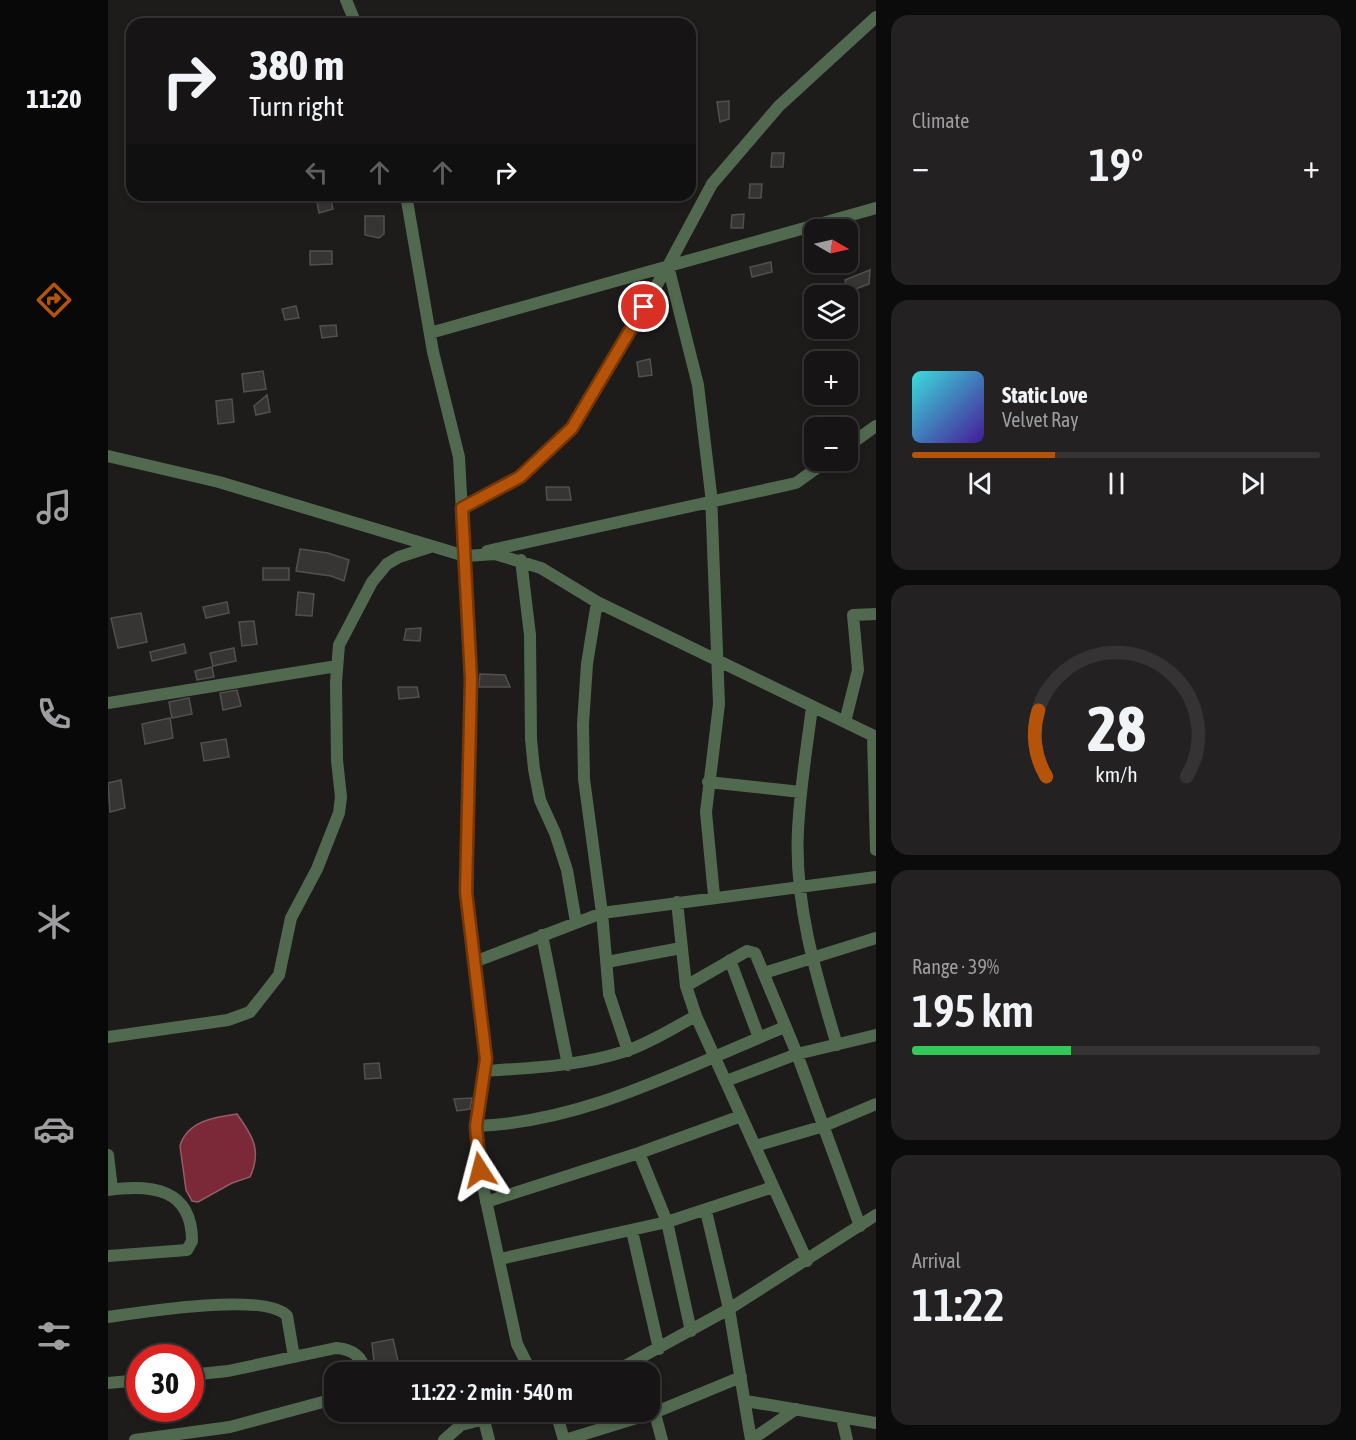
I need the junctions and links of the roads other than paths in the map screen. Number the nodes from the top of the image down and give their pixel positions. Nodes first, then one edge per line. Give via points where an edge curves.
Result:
1 (346, 0) edge
2 (876, 17) edge
3 (354, 18) edge
4 (407, 201) edge
5 (876, 208) edge
6 (668, 266) junction
7 (430, 333) junction
8 (876, 426) edge
9 (858, 439) edge
10 (108, 456) edge
11 (813, 471) edge
12 (712, 502) junction
13 (462, 508) junction
14 (430, 547) junction
15 (465, 556) junction
16 (521, 560) junction
17 (597, 602) junction
18 (876, 614) edge
19 (718, 660) junction
20 (337, 666) junction
21 (108, 703) edge
22 (812, 707) junction
23 (845, 722) junction
24 (874, 736) edge
25 (708, 782) junction
26 (801, 792) junction
27 (876, 850) edge
28 (876, 877) edge
29 (801, 885) junction
30 (714, 896) junction
31 (677, 902) junction
32 (602, 913) junction
33 (576, 922) junction
34 (542, 935) junction
35 (876, 938) edge
36 (681, 948) junction
37 (811, 959) junction
38 (730, 960) junction
39 (474, 962) junction
40 (607, 962) junction
41 (764, 973) junction
42 (686, 986) junction
43 (696, 1016) junction
44 (785, 1027) junction
45 (876, 1035) edge
46 (108, 1037) edge
47 (759, 1038) junction
48 (837, 1045) junction
49 (628, 1050) junction
50 (797, 1054) junction
51 (715, 1055) junction
52 (568, 1065) junction
53 (484, 1071) junction
54 (726, 1081) junction
55 (876, 1104) edge
56 (741, 1116) junction
57 (476, 1126) junction
58 (824, 1126) junction
59 (755, 1146) junction
60 (639, 1153) junction
61 (108, 1155) edge
62 (773, 1186) junction
63 (110, 1190) edge
64 (486, 1202) junction
65 (706, 1210) junction
66 (876, 1215) edge
67 (667, 1222) junction
68 (860, 1226) junction
69 (632, 1232) junction
70 (108, 1256) edge
71 (500, 1259) junction
72 (807, 1261) junction
73 (729, 1309) junction
74 (108, 1317) edge
75 (691, 1331) junction
76 (659, 1349) junction
77 (294, 1357) junction
78 (360, 1362) edge
79 (526, 1362) edge
80 (644, 1362) edge
81 (204, 1374) edge
82 (741, 1377) junction
83 (126, 1381) edge
84 (108, 1383) edge
85 (746, 1401) junction
86 (324, 1402) edge
87 (796, 1409) junction
88 (660, 1410) edge
89 (842, 1418) junction
90 (475, 1422) edge
91 (484, 1422) edge
92 (559, 1422) edge
93 (623, 1422) edge
94 (658, 1422) edge
95 (876, 1423) edge
96 (135, 1440) edge
97 (444, 1440) edge
98 (489, 1440) edge
99 (564, 1440) edge
100 (662, 1440) edge
101 (751, 1440) edge
102 (847, 1440) edge

1 - 3 street
2 - 6 street via 779,106 712,184
4 - 7 street
5 - 6 street
6 - 7 street
6 - 12 street via 698,385
6 - 13 street via 572,428 520,477
7 - 13 street via 456,436
8 - 9 street
10 - 14 street via 219,482
11 - 12 street via 796,483
12 - 15 street
12 - 19 street
13 - 15 street
14 - 15 street
14 - 20 street via 393,561 372,582 339,645
15 - 16 street via 495,554
15 - 39 street via 471,679 466,892
16 - 17 street
16 - 33 street via 532,653 534,769 540,800 567,870
17 - 19 street
17 - 32 street via 589,640 583,724 584,779
18 - 23 street via 853,615 858,670
19 - 22 street
19 - 25 street via 718,727
20 - 21 street
20 - 46 street via 339,813 317,869 291,918 279,975 250,1012 228,1020
22 - 23 street
22 - 26 street
23 - 24 street
24 - 27 street
25 - 26 street
25 - 30 street via 706,812
26 - 29 street
28 - 29 street
29 - 30 street
29 - 37 street
30 - 31 street
31 - 32 street
31 - 36 street
32 - 33 street
32 - 40 street
33 - 34 street
34 - 39 street
34 - 52 street
35 - 37 street
36 - 40 street
36 - 42 street
37 - 41 street
37 - 48 street
38 - 41 street via 752,951
38 - 42 street
38 - 47 street
39 - 53 street via 485,1048
40 - 49 street via 609,994
41 - 44 street
42 - 43 street
43 - 49 street
43 - 51 street
44 - 47 street
44 - 50 street
45 - 48 street
47 - 51 street
48 - 50 street
49 - 52 street
50 - 54 street
50 - 58 street
51 - 54 street
51 - 57 street via 658,1083 598,1105 515,1125
52 - 53 street
53 - 57 street
54 - 56 street
55 - 58 street
56 - 59 street
56 - 60 street
57 - 64 street
58 - 59 street
58 - 68 street
59 - 62 street
60 - 64 street
60 - 67 street
61 - 63 street
62 - 65 street
62 - 72 street
63 - 70 street via 171,1194 185,1206 192,1241 187,1250
64 - 71 street
65 - 67 street
65 - 73 street
66 - 68 street
67 - 69 street
67 - 75 street
68 - 72 street
69 - 71 street
69 - 76 street
71 - 79 street via 517,1344
72 - 73 street
73 - 75 street
73 - 82 street
74 - 77 street via 221,1305 265,1306 283,1311 287,1317
75 - 76 street
76 - 80 street
77 - 78 street via 347,1349 358,1355
77 - 81 street
82 - 85 street
82 - 88 street
83 - 84 street
85 - 87 street
85 - 101 street
86 - 96 street via 230,1427
87 - 89 street
87 - 101 street
89 - 95 street
89 - 102 street
90 - 97 street via 461,1425
91 - 98 street
92 - 99 street
93 - 99 street
94 - 100 street

